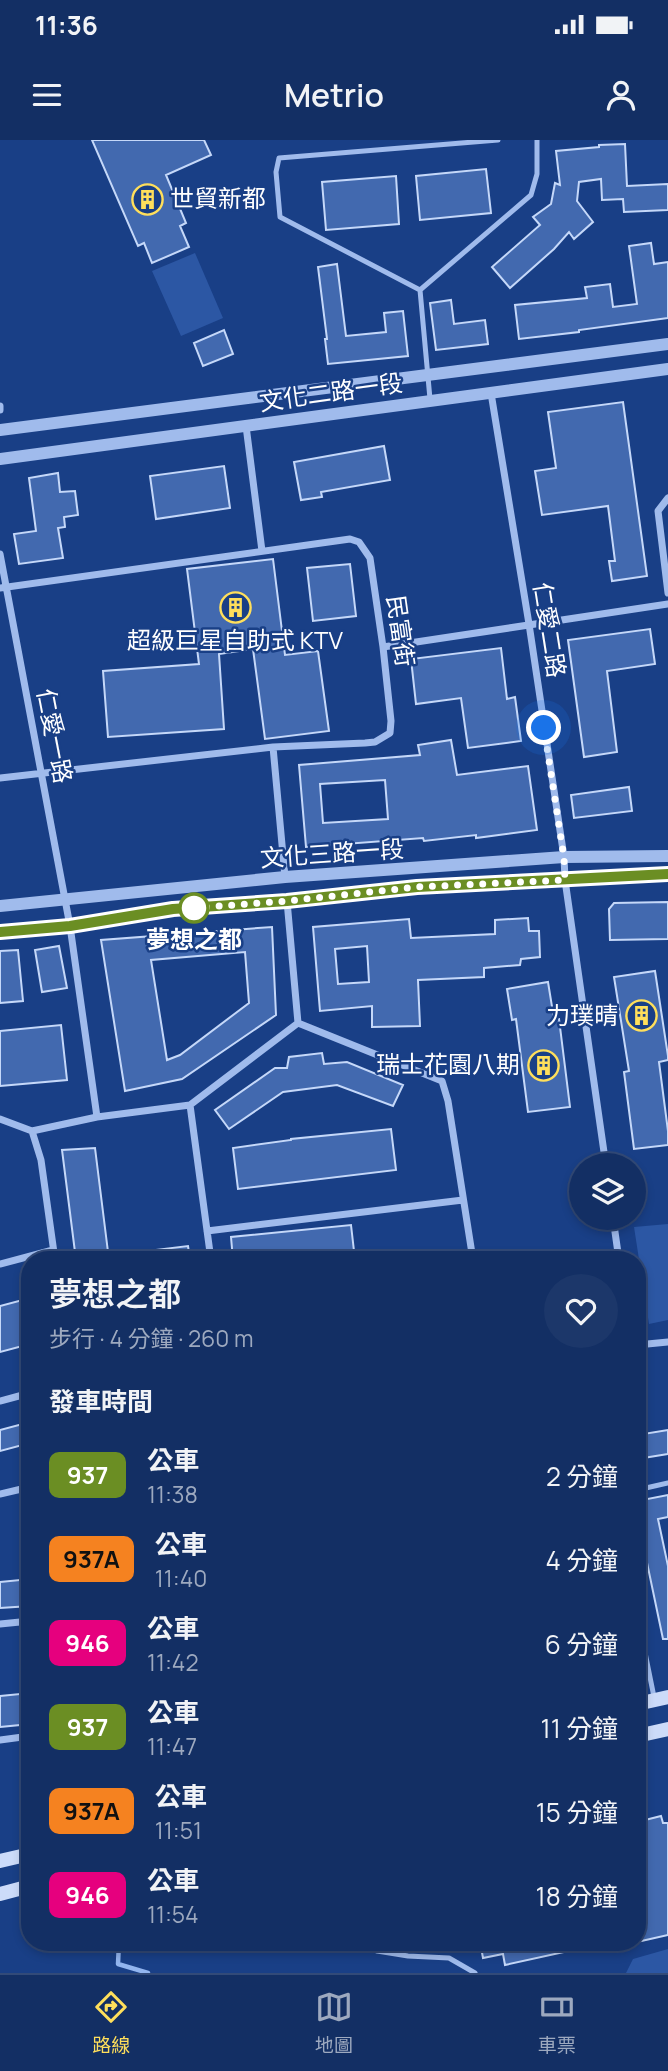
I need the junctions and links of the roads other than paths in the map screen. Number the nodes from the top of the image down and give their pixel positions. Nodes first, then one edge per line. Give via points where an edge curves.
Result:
1 (498, 140) edge
2 (537, 140) edge
3 (420, 290) junction
4 (668, 344) edge
5 (668, 369) edge
6 (427, 375) junction
7 (491, 393) junction
8 (430, 401) junction
9 (246, 426) junction
10 (0, 430) edge
11 (0, 459) edge
12 (668, 498) edge
13 (262, 551) junction
14 (0, 554) edge
15 (3, 588) edge
16 (668, 593) edge
17 (668, 604) edge
18 (529, 624) junction
19 (383, 647) junction
20 (273, 747) junction
21 (41, 772) junction
22 (0, 778) edge
23 (668, 856) edge
24 (564, 858) junction
25 (668, 873) edge
26 (285, 877) junction
27 (565, 880) junction
28 (65, 900) junction
29 (287, 901) junction
30 (0, 906) edge
31 (70, 926) junction
32 (0, 932) edge
33 (298, 1023) junction
34 (190, 1105) junction
35 (97, 1117) junction
36 (0, 1119) edge
37 (32, 1130) junction
38 (604, 1153) edge
39 (463, 1200) junction
40 (615, 1230) edge
41 (207, 1231) junction
42 (53, 1250) joint
43 (49, 1251) edge
44 (210, 1251) edge
45 (472, 1251) edge
46 (618, 1251) edge
47 (21, 1258) edge
48 (0, 1264) edge
49 (668, 1342) edge
50 (646, 1344) edge
51 (21, 1395) edge
52 (0, 1401) edge
53 (668, 1483) edge
54 (646, 1488) edge
55 (21, 1489) edge
56 (0, 1494) edge
57 (21, 1622) edge
58 (0, 1624) edge
59 (646, 1644) edge
60 (662, 1699) edge
61 (668, 1729) edge
62 (646, 1734) edge
63 (21, 1737) edge
64 (0, 1740) edge
65 (21, 1856) edge
66 (0, 1861) edge
67 (21, 1888) edge
68 (0, 1894) edge
69 (377, 1951) edge
70 (475, 1973) edge

1 - 3 lane via 279,158 280,217
2 - 3 lane via 537,174 531,195
3 - 6 lane
4 - 6 street, 文化二路一段
5 - 7 street, 文化二路一段
6 - 8 lane
6 - 10 street, 文化二路一段
7 - 8 street, 文化二路一段
7 - 18 street, 仁愛二路
8 - 9 street, 文化二路一段
9 - 11 street, 文化二路一段
9 - 13 street
12 - 16 street via 658,512
13 - 15 street, 民富街
13 - 19 street, 民富街 via 350,539 359,542 370,558
14 - 15 street, 仁愛一路
15 - 21 street, 仁愛一路
17 - 18 street
18 - 19 street
18 - 24 street, 仁愛二路
19 - 20 street, 民富街 via 390,733 375,742
20 - 21 street, 民富街
20 - 26 street
21 - 22 street, 民富街
21 - 28 street, 仁愛一路
23 - 24 street, 文化三路一段
24 - 26 street, 文化三路一段
24 - 27 street, 仁愛二路
25 - 27 street, 文化三路一段
26 - 28 street, 文化三路一段
27 - 29 street, 文化三路一段 via 417,887
27 - 38 street, 仁愛二路
28 - 30 street, 文化三路一段
28 - 31 street, 仁愛一路
29 - 31 street, 文化三路一段 via 173,909
29 - 33 street
31 - 32 street, 文化三路一段
31 - 35 street, 仁愛一路
33 - 34 street
33 - 39 street via 442,1081
34 - 35 street
34 - 41 street
35 - 37 street
36 - 37 street
37 - 42 street via 41,1160
39 - 41 street
39 - 45 street
40 - 46 street
41 - 44 street
42 - 43 street
47 - 48 street
49 - 50 street
51 - 52 street
53 - 54 lane
55 - 56 street
57 - 58 street
59 - 60 lane
61 - 62 main road
63 - 64 street
65 - 66 main road
67 - 68 main road
69 - 70 lane via 449,1958

